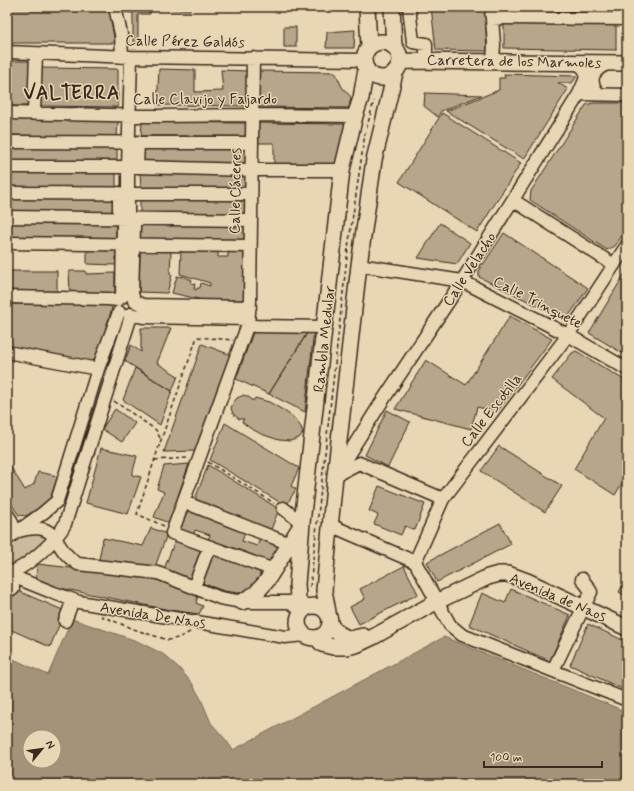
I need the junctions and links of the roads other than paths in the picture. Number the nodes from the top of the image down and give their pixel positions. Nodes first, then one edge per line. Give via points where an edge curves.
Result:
1 (115, 7) edge
2 (367, 7) edge
3 (392, 7) edge
4 (409, 7) edge
5 (491, 13) edge
6 (627, 19) edge
7 (394, 47) junction
8 (7, 52) edge
9 (36, 54) junction
10 (127, 57) junction
11 (253, 58) junction
12 (366, 58) junction
13 (426, 60) junction
14 (494, 62) junction
15 (574, 62) junction
16 (627, 62) edge
17 (398, 67) junction
18 (593, 67) junction
19 (579, 94) junction
20 (599, 94) junction
21 (627, 95) edge
22 (7, 113) edge
23 (34, 113) junction
24 (129, 115) junction
25 (253, 115) junction
26 (355, 116) junction
27 (7, 142) edge
28 (129, 142) junction
29 (252, 143) junction
30 (129, 167) junction
31 (7, 168) edge
32 (252, 170) junction
33 (342, 170) junction
34 (7, 193) edge
35 (128, 193) junction
36 (251, 194) junction
37 (513, 200) junction
38 (7, 217) edge
39 (128, 219) junction
40 (251, 220) junction
41 (7, 243) edge
42 (128, 244) junction
43 (627, 245) edge
44 (250, 246) junction
45 (359, 265) junction
46 (614, 265) junction
47 (462, 281) junction
48 (7, 297) edge
49 (124, 305) junction
50 (249, 316) junction
51 (325, 327) junction
52 (568, 335) junction
53 (7, 352) edge
54 (98, 369) junction
55 (627, 369) edge
56 (335, 476) junction
57 (443, 499) junction
58 (184, 502) junction
59 (283, 508) road end
60 (7, 514) edge
61 (302, 523) junction
62 (330, 525) junction
63 (11, 535) edge
64 (56, 538) junction
65 (285, 542) junction
66 (209, 546) junction
67 (415, 562) junction
68 (274, 570) junction
69 (9, 574) edge
70 (582, 579) dead end
71 (194, 587) junction
72 (13, 589) dead end
73 (73, 600) junction
74 (242, 602) junction
75 (436, 602) junction
76 (583, 607) junction
77 (302, 611) junction
78 (329, 619) junction
79 (65, 621) dead end
80 (627, 628) edge
81 (381, 632) junction
82 (310, 637) junction
83 (342, 647) joint
84 (553, 670) junction
85 (627, 700) edge

1 - 10 street
2 - 12 main road, Rambla Medular
3 - 7 main road
4 - 13 street via 413,42 426,44
5 - 6 street via 504,18
5 - 14 street
7 - 12 main road via 379,42
7 - 17 main road via 399,55
8 - 9 street, Calle Pérez Galdós
9 - 10 street, Calle Pérez Galdós
9 - 23 street
10 - 11 street, Calle Pérez Galdós
10 - 24 street
11 - 12 street, Calle Pérez Galdós
11 - 25 street, Calle Cáceres
12 - 17 main road via 374,77 385,78
12 - 26 main road, Rambla Medular via 361,98
13 - 14 main road, Carretera de los Marmoles
13 - 17 main road, Carretera de los Marmoles
14 - 15 main road, Carretera de los Marmoles
15 - 18 main road, Carretera de los Marmoles
15 - 19 street, Calle Velacho via 586,70
16 - 18 main road, Carretera de los Marmoles via 611,62
17 - 45 main road, Rambla Medular via 374,160
18 - 20 street via 592,80
19 - 20 street
19 - 37 street, Calle Velacho
20 - 21 street
22 - 23 street, Calle Clavijo y Fajardo
23 - 24 street, Calle Clavijo y Fajardo
24 - 25 street, Calle Clavijo y Fajardo
24 - 28 street
25 - 26 street, Calle Clavijo y Fajardo
25 - 29 street, Calle Cáceres
26 - 33 main road, Rambla Medular
27 - 28 street
28 - 29 street
28 - 30 street
28 - 30 street
29 - 32 street, Calle Cáceres
30 - 31 street
30 - 32 street
30 - 35 street
32 - 33 street
32 - 36 street, Calle Cáceres
33 - 51 main road, Rambla Medular
34 - 35 street
35 - 36 street
35 - 39 street
35 - 39 street
36 - 40 street, Calle Cáceres
37 - 46 street
37 - 47 street, Calle Velacho
38 - 39 street
39 - 40 street
39 - 42 street via 134,226
40 - 44 street, Calle Cáceres
41 - 42 street
42 - 44 street
42 - 49 street via 132,293
43 - 46 street, Calle Escotilla
44 - 50 street, Calle Cáceres
45 - 47 street, Calle Trinquete
45 - 56 main road, Rambla Medular
46 - 52 street, Calle Escotilla
47 - 52 street, Calle Trinquete
47 - 56 street, Calle Velacho via 380,403
48 - 49 street via 108,299
49 - 50 street
49 - 54 street
49 - 64 street via 130,319 65,524
50 - 51 street via 255,326
50 - 58 street, Calle Cáceres via 243,340
51 - 61 main road, Rambla Medular
52 - 55 street, Calle Trinquete
52 - 57 street, Calle Escotilla
53 - 54 street
54 - 63 street via 57,501
56 - 57 street via 359,463
56 - 62 main road, Rambla Medular
57 - 67 street, Calle Escotilla
58 - 65 street
58 - 66 street, Calle Cáceres via 173,532
59 - 61 street
60 - 63 street via 11,520
61 - 65 main road
61 - 77 main road, Rambla Medular via 297,584
62 - 67 street
62 - 78 main road, Rambla Medular via 324,590
63 - 64 street via 36,528 49,531
64 - 69 street via 26,565
64 - 71 street via 70,559 78,564 158,573
65 - 68 main road
66 - 68 street
66 - 71 street
67 - 75 street
68 - 74 main road via 255,594
69 - 72 street via 8,585
69 - 73 street, Avenida De Naos
70 - 76 street via 590,592
71 - 74 street via 220,598
73 - 79 street
73 - 82 street, Avenida De Naos via 285,637
74 - 77 street via 290,602
75 - 76 main road, Avenida de Naos via 488,577 508,574
75 - 81 main road, Avenida de Naos
75 - 84 street via 450,625 462,635
76 - 80 main road, Avenida de Naos
76 - 84 street
77 - 78 main road via 316,606
77 - 82 main road via 298,617 299,628
78 - 81 main road, Avenida de Naos via 338,633 349,639 371,632
78 - 82 main road via 326,634
81 - 83 main road, Avenida de Naos via 356,645
82 - 83 main road, Avenida De Naos via 322,644
84 - 85 street

